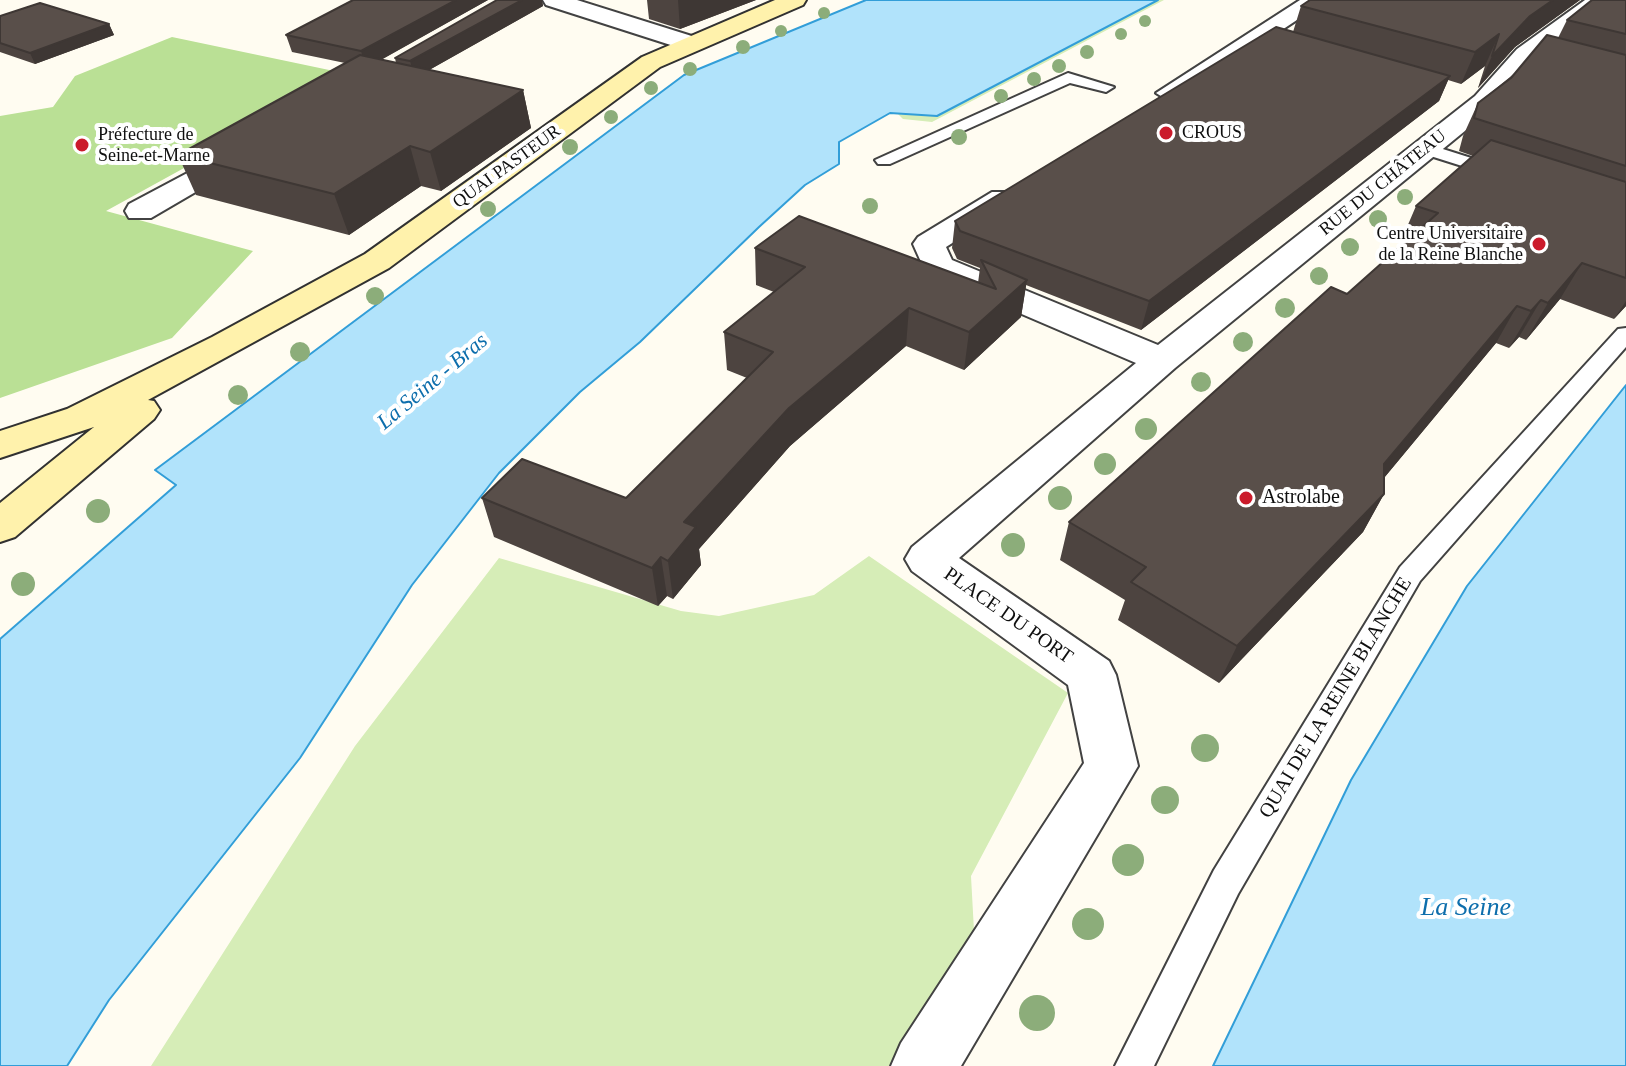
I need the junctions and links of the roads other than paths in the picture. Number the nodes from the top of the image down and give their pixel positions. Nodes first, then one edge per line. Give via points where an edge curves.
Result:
1 (554, 0) edge
2 (795, 0) edge
3 (1316, 0) edge
4 (1599, 0) edge
5 (1258, 37) junction
6 (689, 43) junction
7 (1289, 47) edge
8 (1106, 87) dead end
9 (1451, 93) dead end
10 (1484, 102) junction
11 (1140, 111) edge
12 (263, 141) edge
13 (1427, 149) junction
14 (884, 160) dead end
15 (1513, 178) edge
16 (1021, 186) edge
17 (140, 211) dead end
18 (1626, 334) edge
19 (225, 345) junction
20 (1162, 360) junction
21 (0, 445) edge
22 (0, 526) edge
23 (924, 1066) edge
24 (1134, 1066) edge

1 - 6 street
2 - 6 street, QUAI PASTEUR
3 - 5 street
4 - 10 street, RUE DU CHÂTEAU
5 - 7 street
5 - 11 street
6 - 19 street, QUAI PASTEUR via 651,62 377,261
8 - 14 lane via 1068,78
9 - 10 street
10 - 13 street, RUE DU CHÂTEAU
12 - 17 street
13 - 15 lane
13 - 20 street, RUE DU CHÂTEAU
16 - 20 street via 929,244 938,266
18 - 24 lane, QUAI DE LA REINE BLANCHE via 1410,574 1226,882
19 - 21 street via 81,418
19 - 22 street
20 - 23 street, PLACE DU PORT via 928,559 1091,675 1111,766

